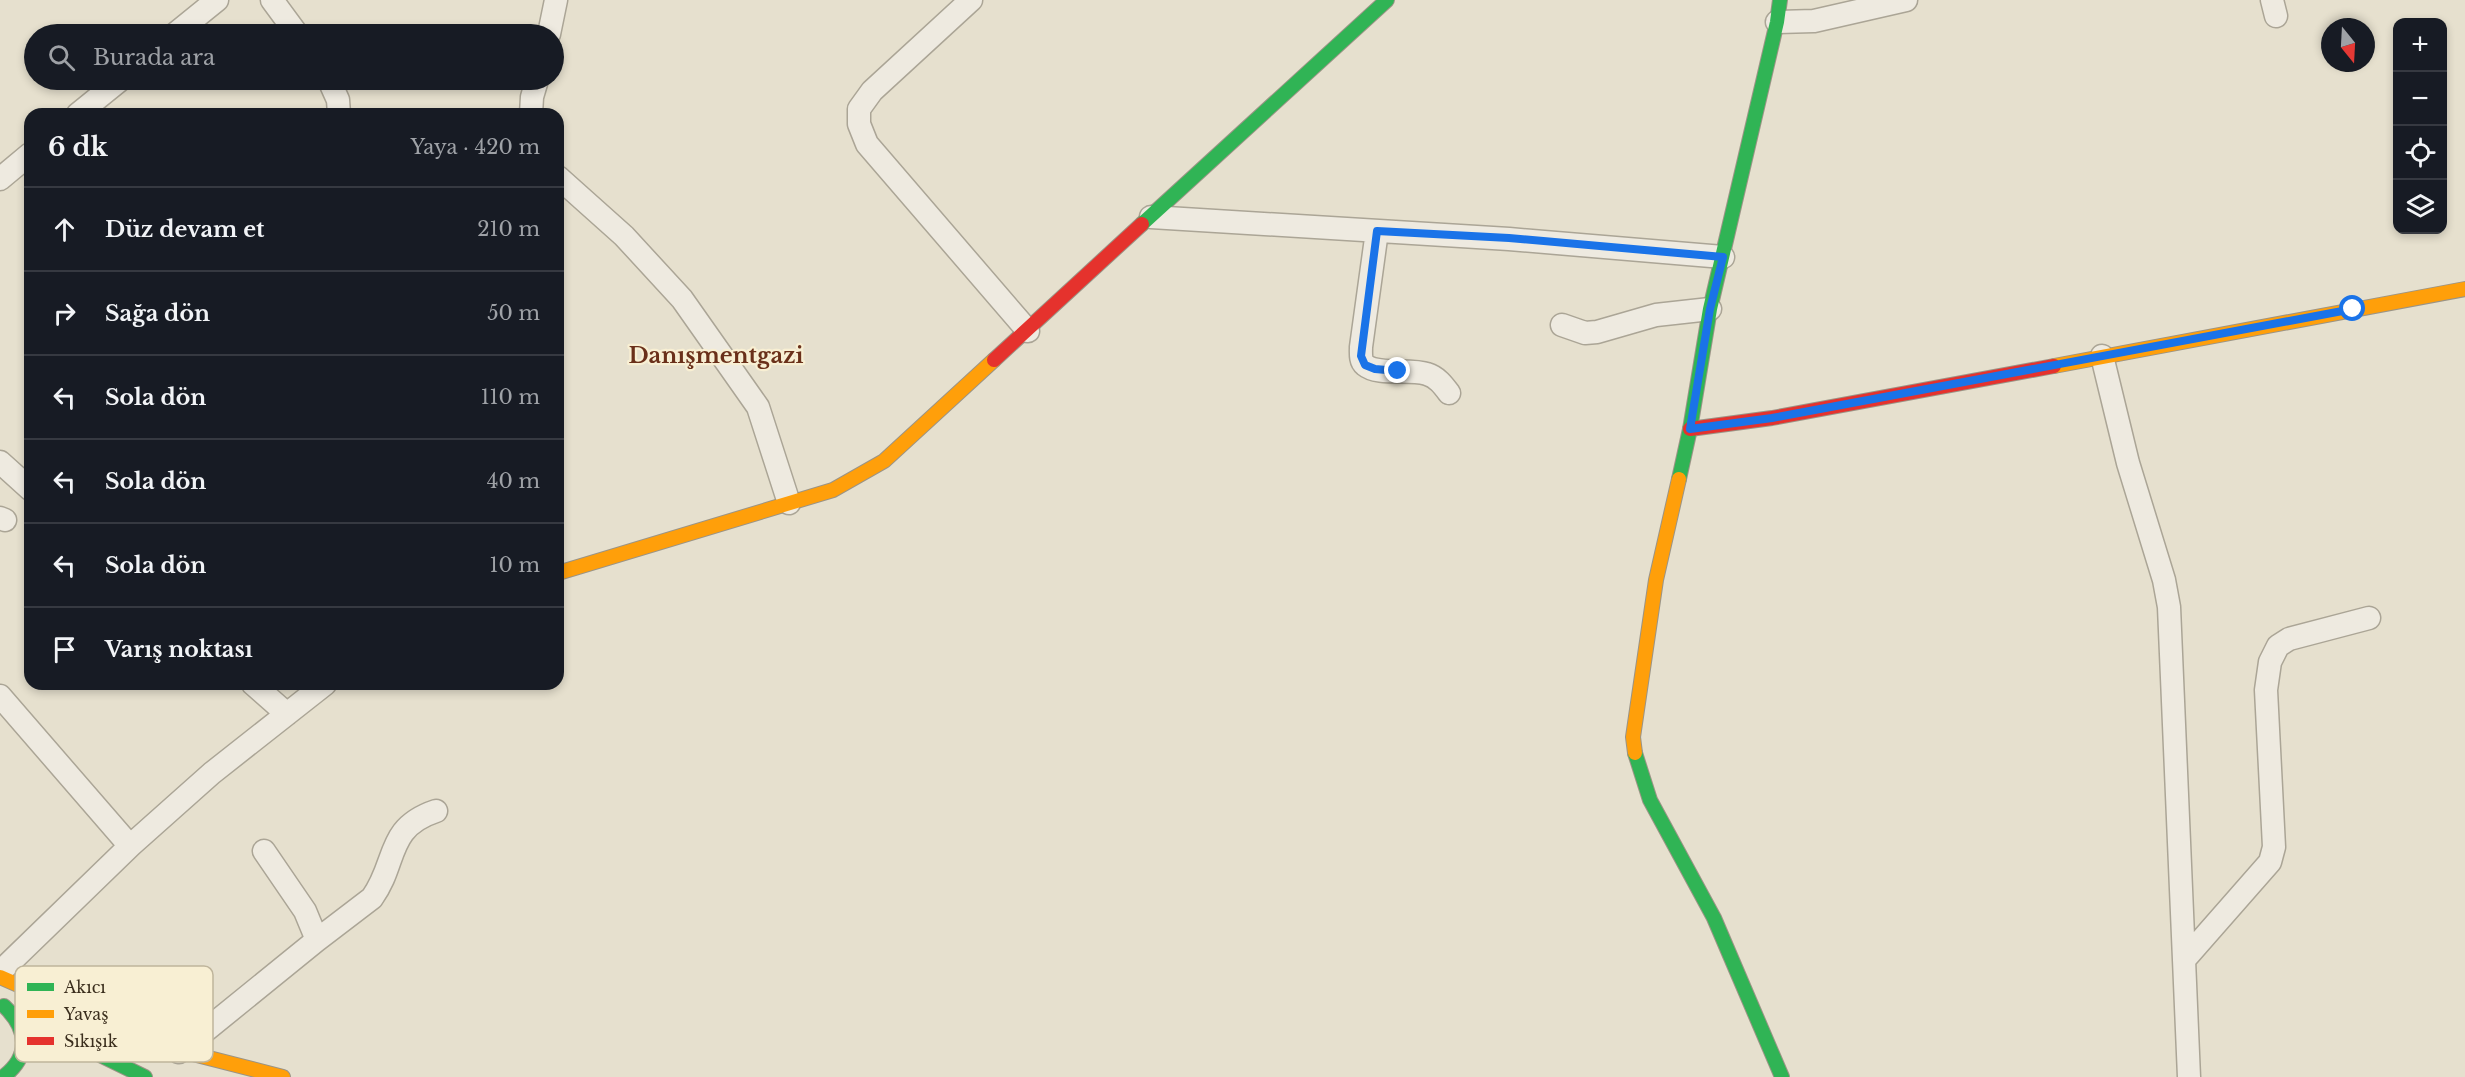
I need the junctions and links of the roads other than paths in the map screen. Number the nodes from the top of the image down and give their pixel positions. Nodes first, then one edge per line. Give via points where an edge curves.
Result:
1 (217, 0) edge
2 (272, 0) edge
3 (556, 0) edge
4 (971, 0) edge
5 (1387, 0) edge
6 (1906, 0) edge
7 (1779, 11) edge
8 (187, 24) edge
9 (290, 24) edge
10 (551, 24) edge
11 (108, 90) edge
12 (334, 90) edge
13 (534, 90) edge
14 (85, 108) edge
15 (339, 108) edge
16 (531, 108) edge
17 (24, 159) edge
18 (0, 179) edge
19 (564, 182) edge
20 (1151, 217) junction
21 (1377, 231) junction
22 (1723, 257) junction
23 (2465, 289) edge
24 (1710, 309) junction
25 (1562, 325) dead end
26 (1028, 331) junction
27 (2103, 356) junction
28 (1449, 393) dead end
29 (1690, 429) junction
30 (0, 462) edge
31 (24, 484) edge
32 (789, 503) junction
33 (564, 571) edge
34 (2370, 618) dead end
35 (260, 690) edge
36 (317, 690) edge
37 (0, 696) edge
38 (287, 714) junction
39 (436, 811) dead end
40 (130, 846) junction
41 (264, 851) dead end
42 (317, 940) junction
43 (2184, 960) junction
44 (0, 972) edge
45 (0, 977) edge
46 (15, 984) edge
47 (0, 1003) edge
48 (14, 1013) edge
49 (213, 1024) edge
50 (213, 1058) edge
51 (18, 1062) edge
52 (113, 1062) edge
53 (5, 1076) edge
54 (27, 1076) edge
55 (118, 1077) edge
56 (143, 1077) edge
57 (283, 1077) edge
58 (1782, 1077) edge
59 (2189, 1077) edge

1 - 8 street
2 - 9 street
3 - 10 street
4 - 26 street via 872,91 859,109 860,124 867,144
5 - 20 street
6 - 7 street via 1814,21
7 - 22 street
11 - 14 street
12 - 15 street
13 - 16 street
17 - 18 street
19 - 32 street via 624,236 682,299 758,407
20 - 21 street
20 - 26 street
21 - 22 street
21 - 28 street via 1360,347 1363,362 1375,369 1429,375
22 - 24 street
23 - 27 street
24 - 25 street via 1656,315 1597,332 1585,333
24 - 29 street
26 - 32 street via 884,461 833,490
27 - 29 street via 1772,418
27 - 43 street via 2128,463 2168,599
29 - 58 street via 1656,580 1637,707 1635,757 1651,803 1702,895
30 - 31 street
32 - 33 street
34 - 43 street via 2289,639 2278,646 2270,662 2266,690 2274,847 2270,862
35 - 38 street
36 - 38 street
37 - 40 street
38 - 40 street via 212,773
39 - 42 street via 422,816 396,839 372,897
40 - 44 street
41 - 42 street via 305,911
42 - 49 street
43 - 59 street
45 - 46 street
47 - 48 street
50 - 57 street
51 - 53 street
52 - 56 street
53 - 54 street
55 - 56 street

